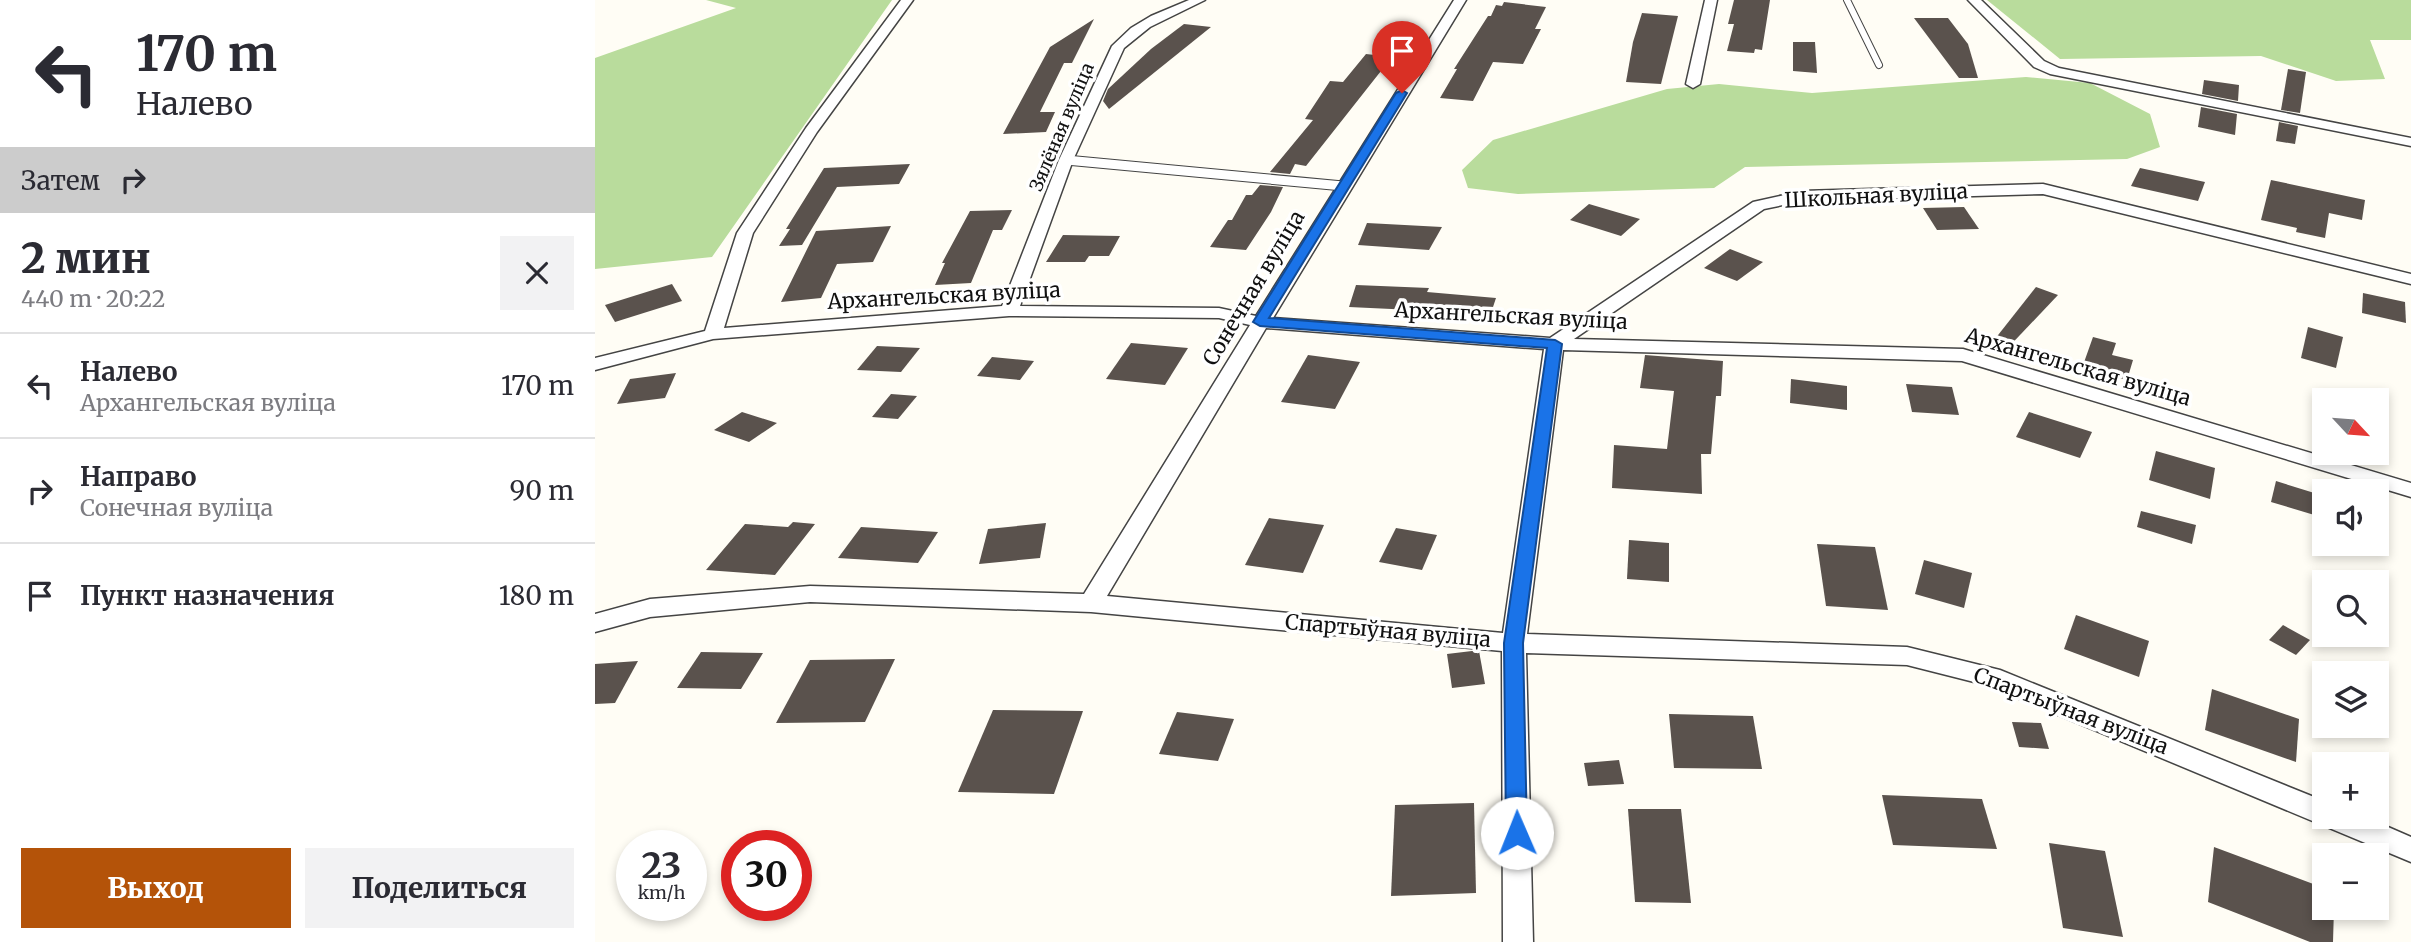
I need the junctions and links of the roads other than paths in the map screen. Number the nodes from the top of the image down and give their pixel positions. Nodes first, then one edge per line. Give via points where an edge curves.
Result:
1 (907, 0) edge
2 (1199, 0) edge
3 (1460, 0) edge
4 (1711, 0) edge
5 (1847, 0) edge
6 (1974, 0) edge
7 (1879, 65) dead end
8 (1693, 84) dead end
9 (2411, 142) edge
10 (1066, 160) junction
11 (1343, 186) junction
12 (2411, 279) edge
13 (1009, 311) junction
14 (1260, 322) junction
15 (712, 334) junction
16 (1555, 344) junction
17 (595, 364) edge
18 (2411, 490) edge
19 (1091, 603) junction
20 (595, 622) edge
21 (1514, 643) junction
22 (2312, 808) edge
23 (2363, 829) edge
24 (2411, 850) edge
25 (1518, 942) edge

1 - 15 street via 811,131 745,233
2 - 10 street, Зялёная вуліца via 1158,17 1118,46
3 - 11 street, Сонечная вуліца
4 - 8 street
5 - 7 lane
6 - 9 street via 2039,64 2055,71
10 - 11 lane
10 - 13 street, Зялёная вуліца
11 - 14 street, Сонечная вуліца
12 - 16 street, Школьная вуліца via 2043,189 1802,196 1759,205
13 - 14 street, Архангельская вуліца via 1219,313
13 - 15 street, Архангельская вуліца
14 - 16 street, Архангельская вуліца
14 - 19 street, Сонечная вуліца
15 - 17 street, Архангельская вуліца
16 - 18 street, Архангельская вуліца via 1963,355
16 - 21 street
19 - 20 street, Спартыўная вуліца via 810,594 650,608
19 - 21 street, Спартыўная вуліца
21 - 22 street, Спартыўная вуліца via 1906,656 1991,677
21 - 25 street
23 - 24 street

